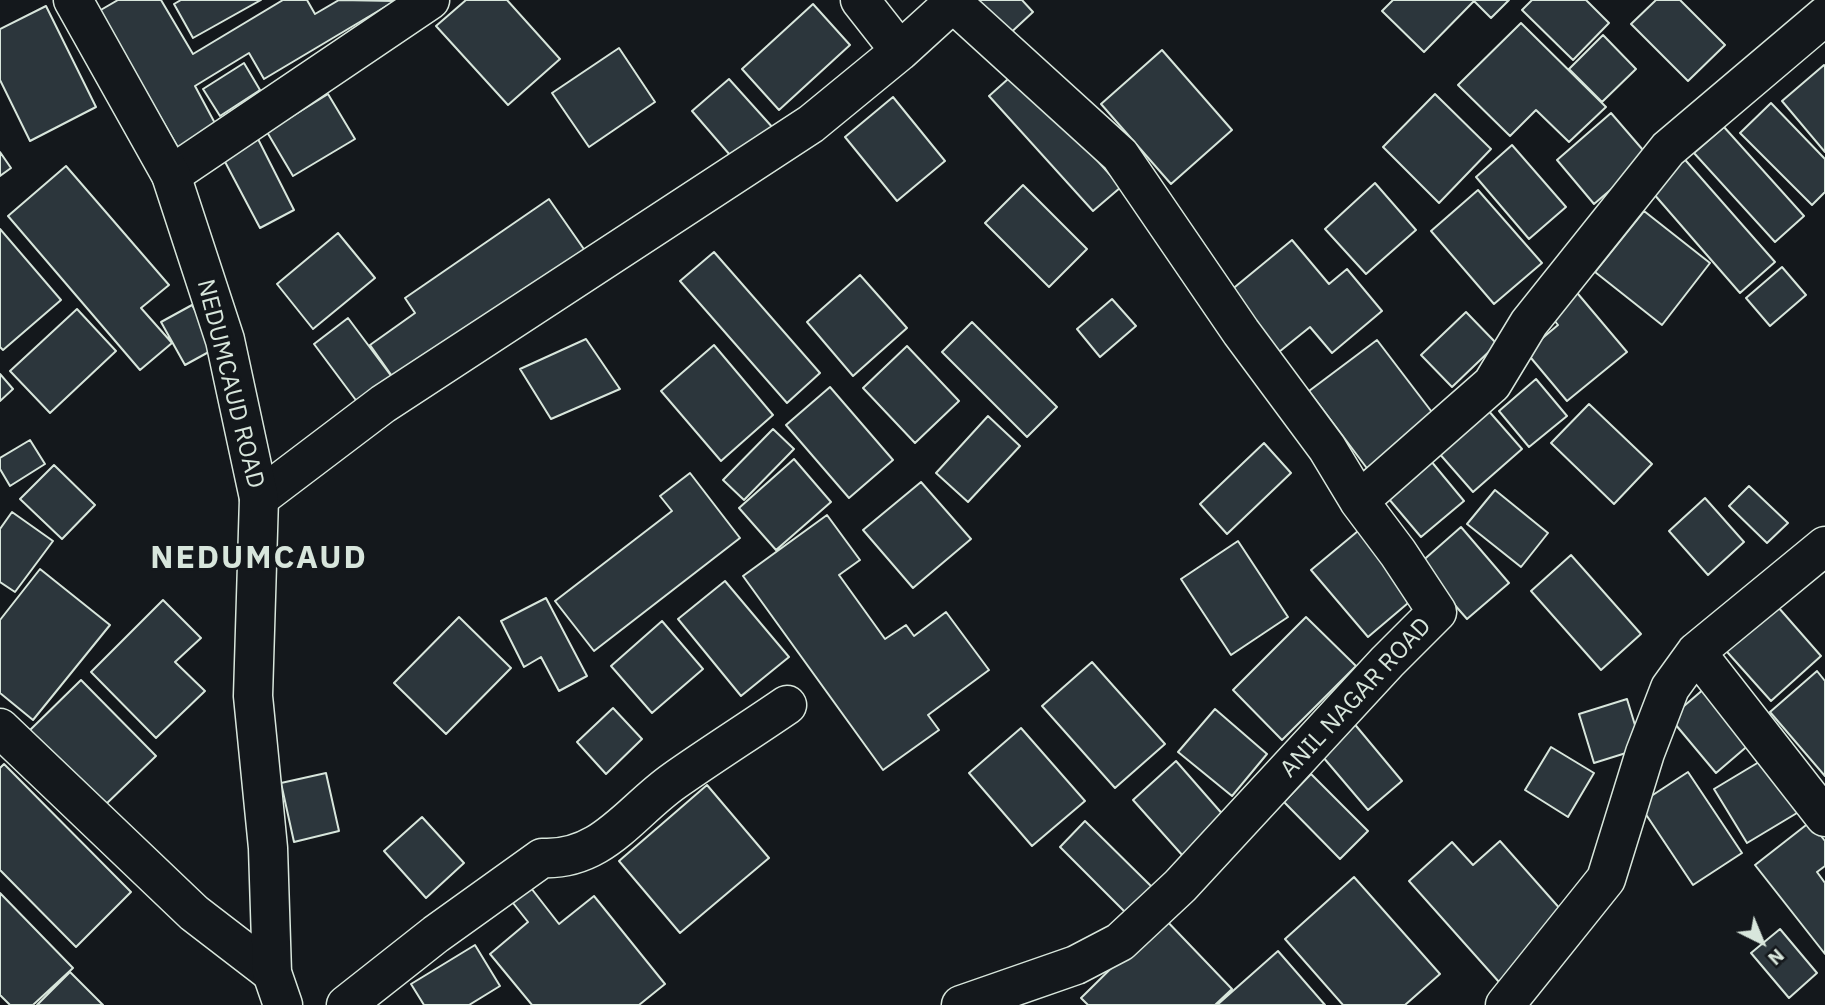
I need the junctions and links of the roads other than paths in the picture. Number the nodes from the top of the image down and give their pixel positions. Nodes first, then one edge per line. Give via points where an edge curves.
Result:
1 (73, 0) edge
2 (430, 0) edge
3 (860, 0) edge
4 (954, 1) edge
5 (1825, 16) edge
6 (900, 51) junction
7 (171, 175) junction
8 (259, 498) junction
9 (1359, 501) junction
10 (1825, 546) edge
11 (1696, 652) junction
12 (787, 705) dead end
13 (0, 728) edge
14 (1825, 817) edge
15 (278, 989) edge
16 (346, 1005) edge
17 (961, 1005) edge
18 (1505, 1005) edge

1 - 7 street, NEDUMCAUD ROAD
2 - 7 street
3 - 6 street
4 - 6 street
4 - 9 street via 1120,155 1327,448
5 - 9 street via 1668,149 1529,323 1492,384
6 - 8 street via 811,124 383,404
7 - 8 street, NEDUMCAUD ROAD via 225,340
8 - 15 street, NEDUMCAUD ROAD via 253,696
9 - 17 street, ANIL NAGAR ROAD via 1437,612 1180,886 1120,942 1076,965
10 - 11 street
11 - 14 street
11 - 18 street via 1670,688 1606,879
12 - 16 street via 671,783 605,841 562,859 542,858
13 - 15 street

